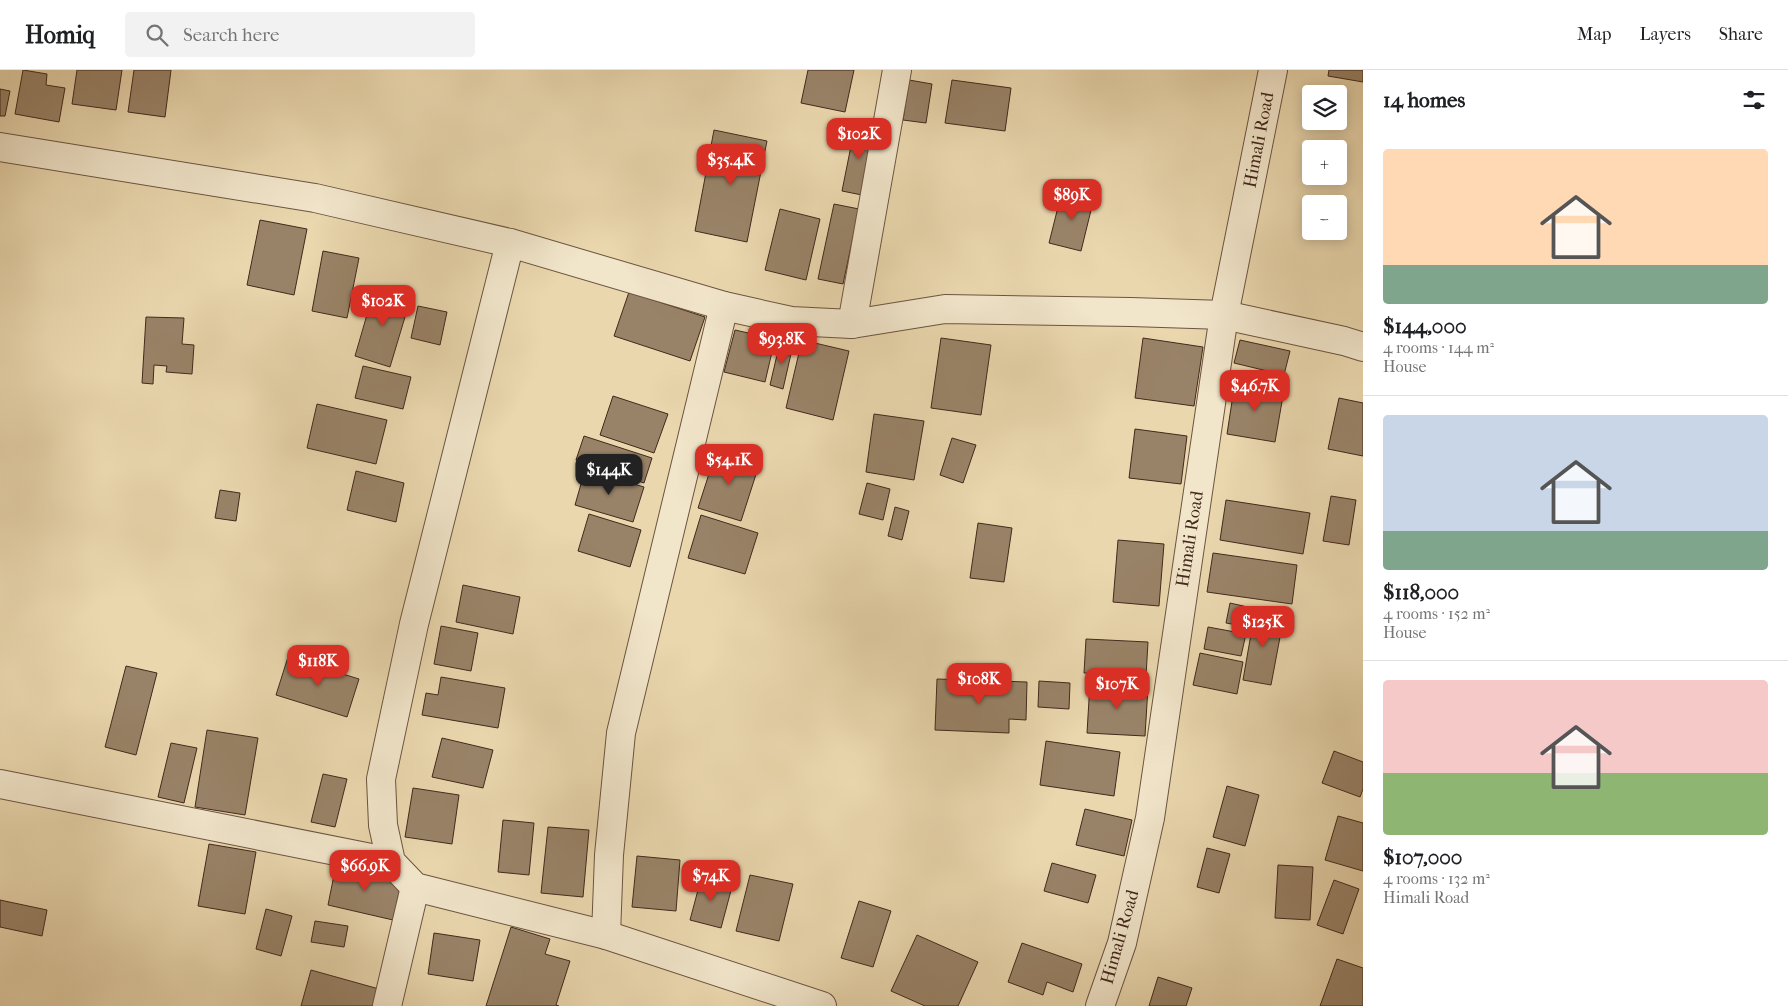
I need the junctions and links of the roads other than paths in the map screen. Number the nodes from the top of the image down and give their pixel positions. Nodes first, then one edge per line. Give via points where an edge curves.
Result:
1 (897, 70) edge
2 (1273, 70) edge
3 (0, 147) edge
4 (510, 243) junction
5 (724, 306) junction
6 (1224, 315) junction
7 (852, 324) junction
8 (1363, 347) edge
9 (0, 784) edge
10 (391, 862) junction
11 (415, 887) junction
12 (606, 935) junction
13 (387, 1006) edge
14 (822, 1006) edge
15 (1100, 1006) edge

1 - 7 street
2 - 6 street, Himali Road
3 - 4 street via 315,198
4 - 5 street
4 - 10 street via 414,624 381,779 382,824
5 - 7 street via 791,321
5 - 12 street via 621,733 609,855
6 - 7 street via 945,309
6 - 8 street
6 - 15 street, Himali Road via 1150,818 1122,943
9 - 10 street
10 - 11 street
11 - 12 street
11 - 13 street
12 - 14 street

